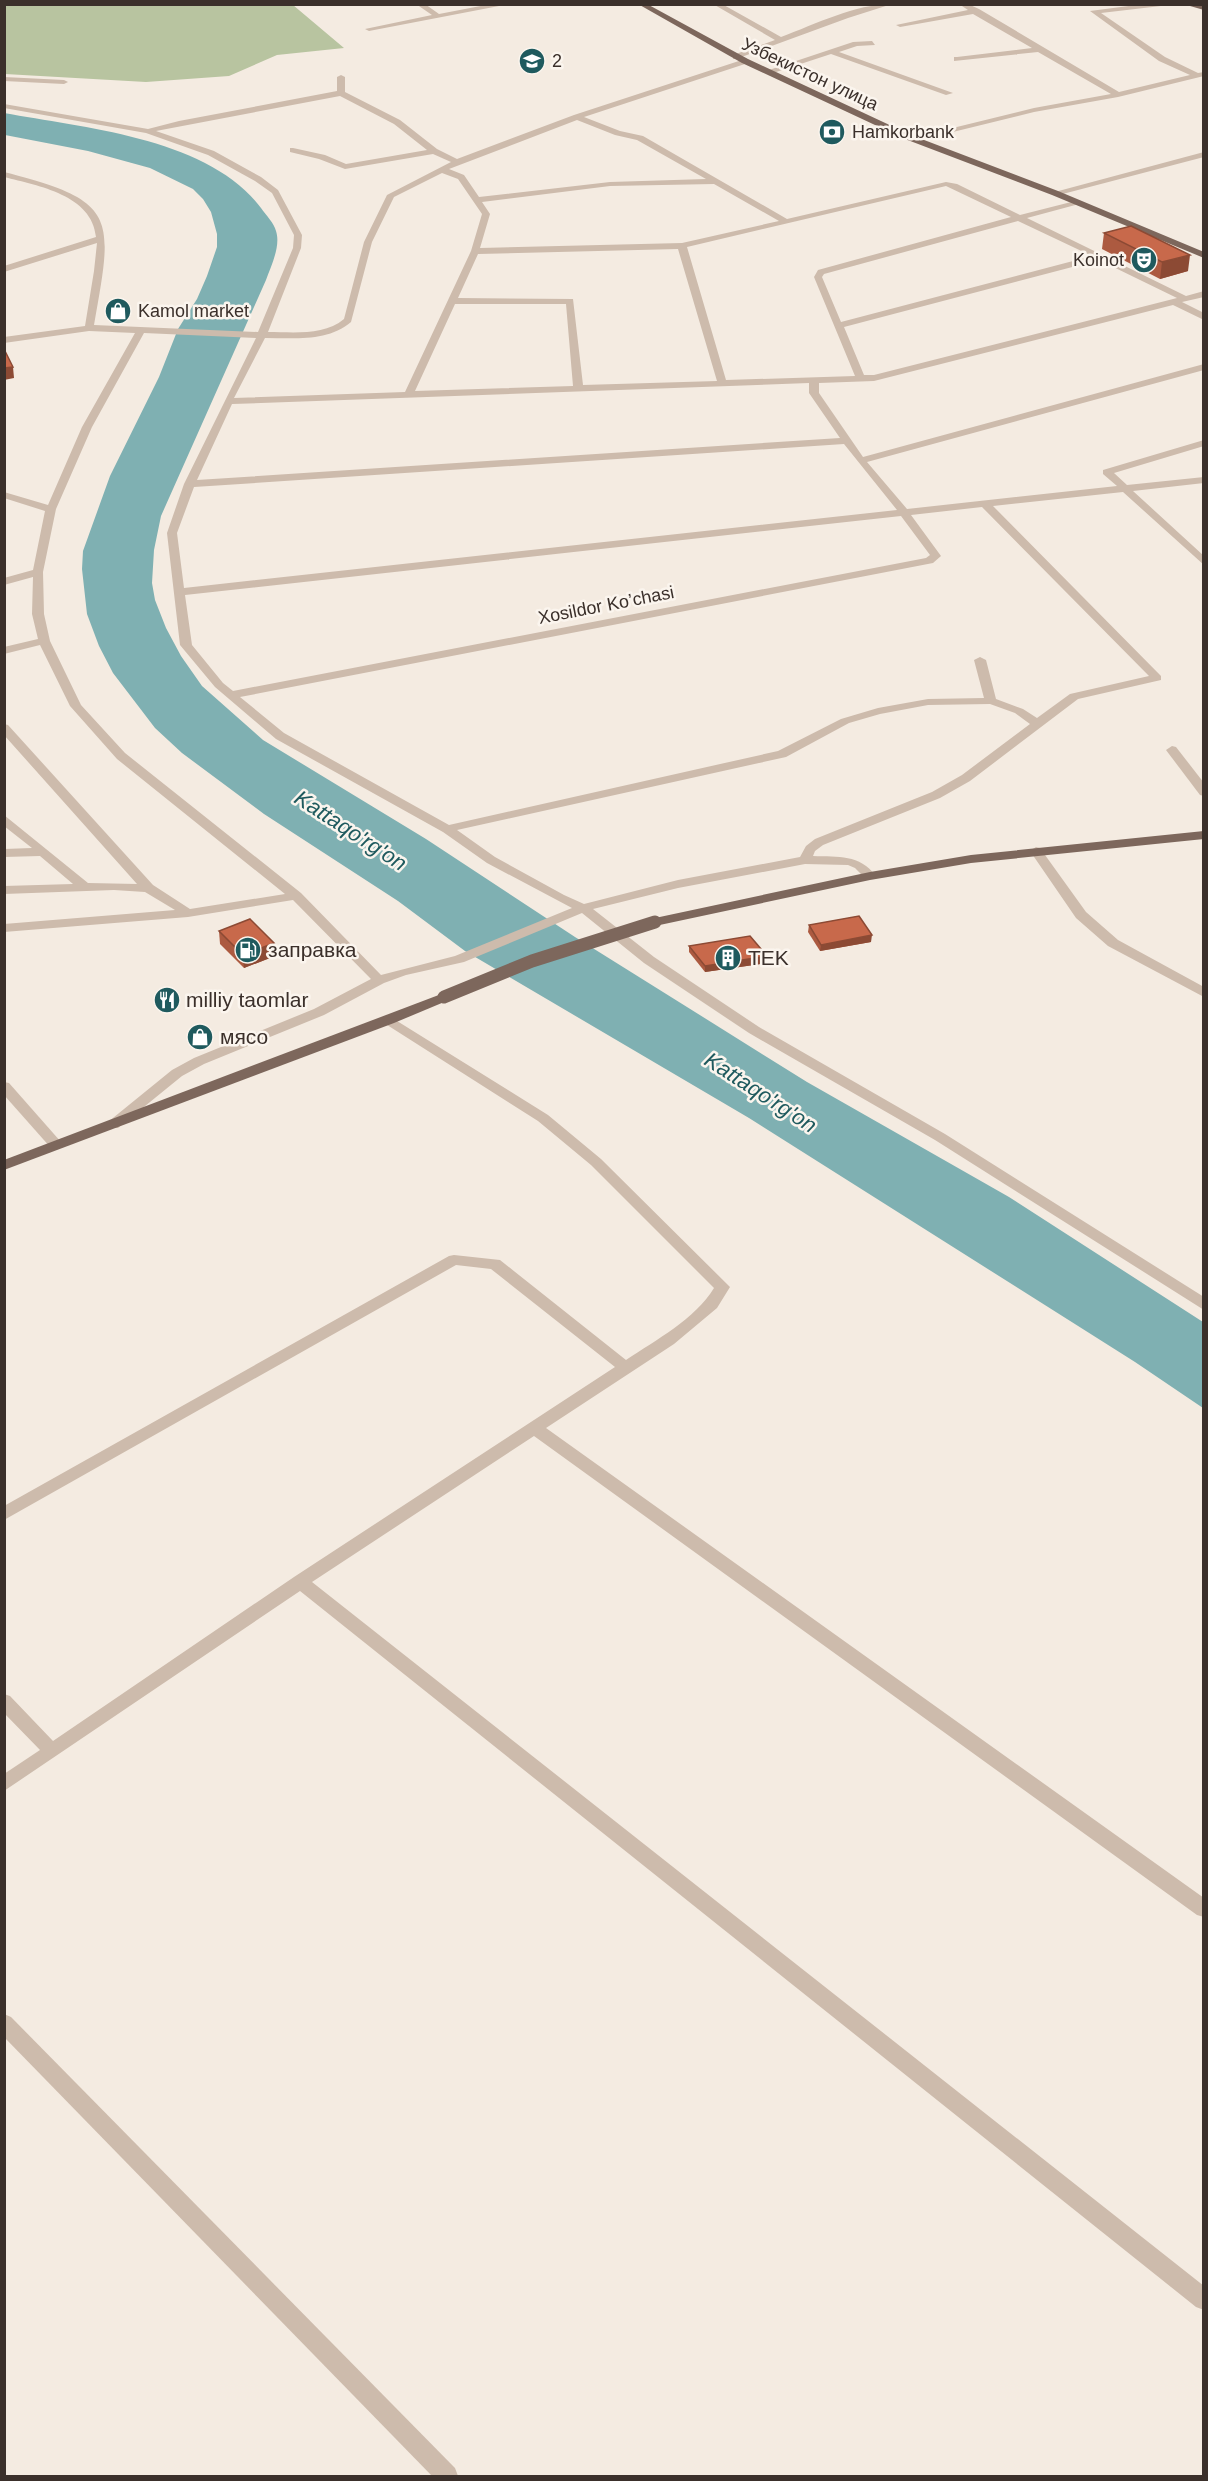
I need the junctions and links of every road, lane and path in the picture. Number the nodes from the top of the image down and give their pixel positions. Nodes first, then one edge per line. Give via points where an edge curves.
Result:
1 (419, 4) edge
2 (493, 4) edge
3 (641, 4) edge
4 (716, 4) edge
5 (889, 4) edge
6 (962, 4) edge
7 (1175, 4) edge
8 (1193, 4) edge
9 (1203, 8) edge
10 (976, 11) junction
11 (439, 16) junction
12 (900, 25) dead end
13 (369, 29) dead end
14 (783, 41) junction
15 (872, 43) dead end
16 (1041, 49) junction
17 (832, 52) junction
18 (736, 57) junction
19 (957, 59) dead end
20 (745, 61) junction
21 (767, 72) junction
22 (1201, 75) edge
23 (341, 77) dead end
24 (4, 79) edge
25 (64, 82) dead end
26 (341, 93) junction
27 (949, 93) dead end
28 (1118, 95) junction
29 (4, 106) edge
30 (577, 117) junction
31 (148, 130) junction
32 (915, 140) junction
33 (293, 150) dead end
34 (434, 151) junction
35 (1203, 154) edge
36 (457, 162) junction
37 (443, 170) junction
38 (4, 174) edge
39 (717, 181) junction
40 (1055, 193) junction
41 (476, 200) junction
42 (1076, 202) junction
43 (1021, 219) junction
44 (784, 220) junction
45 (100, 239) junction
46 (682, 246) junction
47 (475, 251) junction
48 (1203, 255) edge
49 (1100, 257) junction
50 (4, 268) edge
51 (1203, 294) edge
52 (1184, 298) junction
53 (453, 301) junction
54 (1173, 301) junction
55 (1203, 317) edge
56 (839, 326) junction
57 (89, 328) junction
58 (141, 330) junction
59 (262, 335) junction
60 (4, 340) edge
61 (1203, 367) edge
62 (861, 379) junction
63 (814, 380) junction
64 (722, 383) junction
65 (578, 388) junction
66 (409, 394) junction
67 (228, 401) junction
68 (847, 441) junction
69 (1203, 443) edge
70 (861, 461) junction
71 (1203, 480) edge
72 (189, 484) junction
73 (1126, 488) junction
74 (4, 495) edge
75 (986, 505) junction
76 (51, 509) junction
77 (905, 514) junction
78 (1203, 562) edge
79 (38, 572) junction
80 (4, 582) edge
81 (179, 592) junction
82 (44, 640) junction
83 (4, 651) edge
84 (980, 660) dead end
85 (231, 695) junction
86 (991, 701) junction
87 (1037, 723) junction
88 (4, 727) edge
89 (1172, 750) dead end
90 (1203, 792) edge
91 (4, 819) edge
92 (447, 829) junction
93 (1203, 835) edge
94 (1036, 851) junction
95 (41, 852) junction
96 (4, 853) edge
97 (805, 860) junction
98 (870, 876) junction
99 (85, 887) junction
100 (148, 888) junction
101 (4, 890) edge
102 (296, 896) junction
103 (583, 908) junction
104 (188, 913) junction
105 (4, 928) edge
106 (379, 980) junction
107 (1203, 993) edge
108 (389, 1020) junction
109 (4, 1086) edge
110 (113, 1125) junction
111 (56, 1145) junction
112 (4, 1165) edge
113 (1203, 1305) edge
114 (626, 1367) junction
115 (532, 1427) junction
116 (4, 1514) edge
117 (300, 1582) junction
118 (4, 1701) edge
119 (52, 1751) junction
120 (4, 1784) edge
121 (1203, 1909) edge
122 (4, 2023) edge
123 (1203, 2301) edge
124 (447, 2476) edge

1 - 11 street
2 - 11 street
3 - 18 main road, Узбекистон улица
4 - 14 street
5 - 14 street via 845,16
6 - 10 street
7 - 22 street via 1094,11 1162,59
8 - 9 main road
10 - 12 street
10 - 16 street
11 - 13 street
14 - 18 street
15 - 17 street
16 - 19 street
16 - 28 street
17 - 21 street
17 - 27 street
18 - 20 main road, Узбекистон улица
20 - 21 main road, Узбекистон улица
20 - 30 street
21 - 32 main road, Узбекистон улица
22 - 28 street
23 - 26 street
24 - 25 street
26 - 31 street
26 - 34 street via 397,122
28 - 32 street via 1034,110
29 - 31 street
30 - 36 street
30 - 39 street via 640,138
31 - 59 street via 211,153 258,179 275,192 293,222 297,248
32 - 40 main road, Узбекистон улица
33 - 34 street via 345,167
34 - 36 street
35 - 40 street
36 - 37 street
37 - 41 street via 461,177
37 - 59 street via 391,195 368,242 348,320 340,327 303,335
38 - 45 street via 48,187 80,202 96,218
39 - 41 street via 610,184
39 - 44 street
40 - 42 main road, Узбекистон улица
41 - 47 street via 486,214
42 - 43 street
42 - 48 main road, Узбекистон улица
43 - 44 street via 946,184
43 - 49 street
43 - 56 street via 821,272 818,277
44 - 46 street
45 - 50 street
45 - 57 street
46 - 47 street
46 - 64 street
47 - 53 street
49 - 52 street
49 - 56 street
51 - 52 street
52 - 54 street
53 - 65 street via 570,301
53 - 66 street
54 - 55 street
54 - 62 street
56 - 62 street
57 - 58 street
57 - 60 street
58 - 59 street
58 - 76 street via 87,427
59 - 67 street
61 - 70 street
62 - 63 street
63 - 64 street
63 - 68 street via 814,393
64 - 65 street
65 - 66 street
66 - 67 street
67 - 72 street
68 - 70 street
68 - 72 street
69 - 73 street via 1107,472
70 - 77 street
71 - 73 street
72 - 81 street via 172,533
73 - 75 street
73 - 78 street
74 - 76 street
75 - 77 street
75 - 87 street via 1157,678 1074,696
76 - 79 street
77 - 81 street
77 - 85 street, Xosildor Ko’chasi via 936,556 929,561
79 - 80 street
79 - 82 street via 38,614
81 - 85 street via 186,645
82 - 83 street
82 - 102 street via 76,706 121,756
84 - 86 street
85 - 92 street via 280,736
86 - 87 street via 1019,711
86 - 92 street via 928,702 878,711 845,721 782,753
87 - 97 street via 966,778 936,795 819,842
88 - 100 street
89 - 90 street
91 - 95 street
92 - 103 street via 491,860
93 - 94 main road
94 - 98 main road
94 - 107 street via 1081,915 1113,943
95 - 96 street
95 - 99 street
97 - 98 street via 850,861
97 - 103 street via 678,884
98 - 108 main road, bridge via 655,922 532,961
99 - 100 street
99 - 101 street
100 - 104 street
102 - 104 street
102 - 106 street
103 - 106 street via 459,959
103 - 113 street via 649,960 753,1030 940,1137
104 - 105 street
106 - 110 street via 319,1012 177,1073
108 - 110 main road
108 - 114 street via 543,1118 596,1162 722,1287 712,1304 668,1340
109 - 111 street
110 - 111 main road
111 - 112 main road
114 - 115 street
114 - 116 street via 495,1264 454,1260
115 - 117 street
115 - 121 street
117 - 119 street
117 - 123 street
118 - 119 street
119 - 120 street
122 - 124 street

